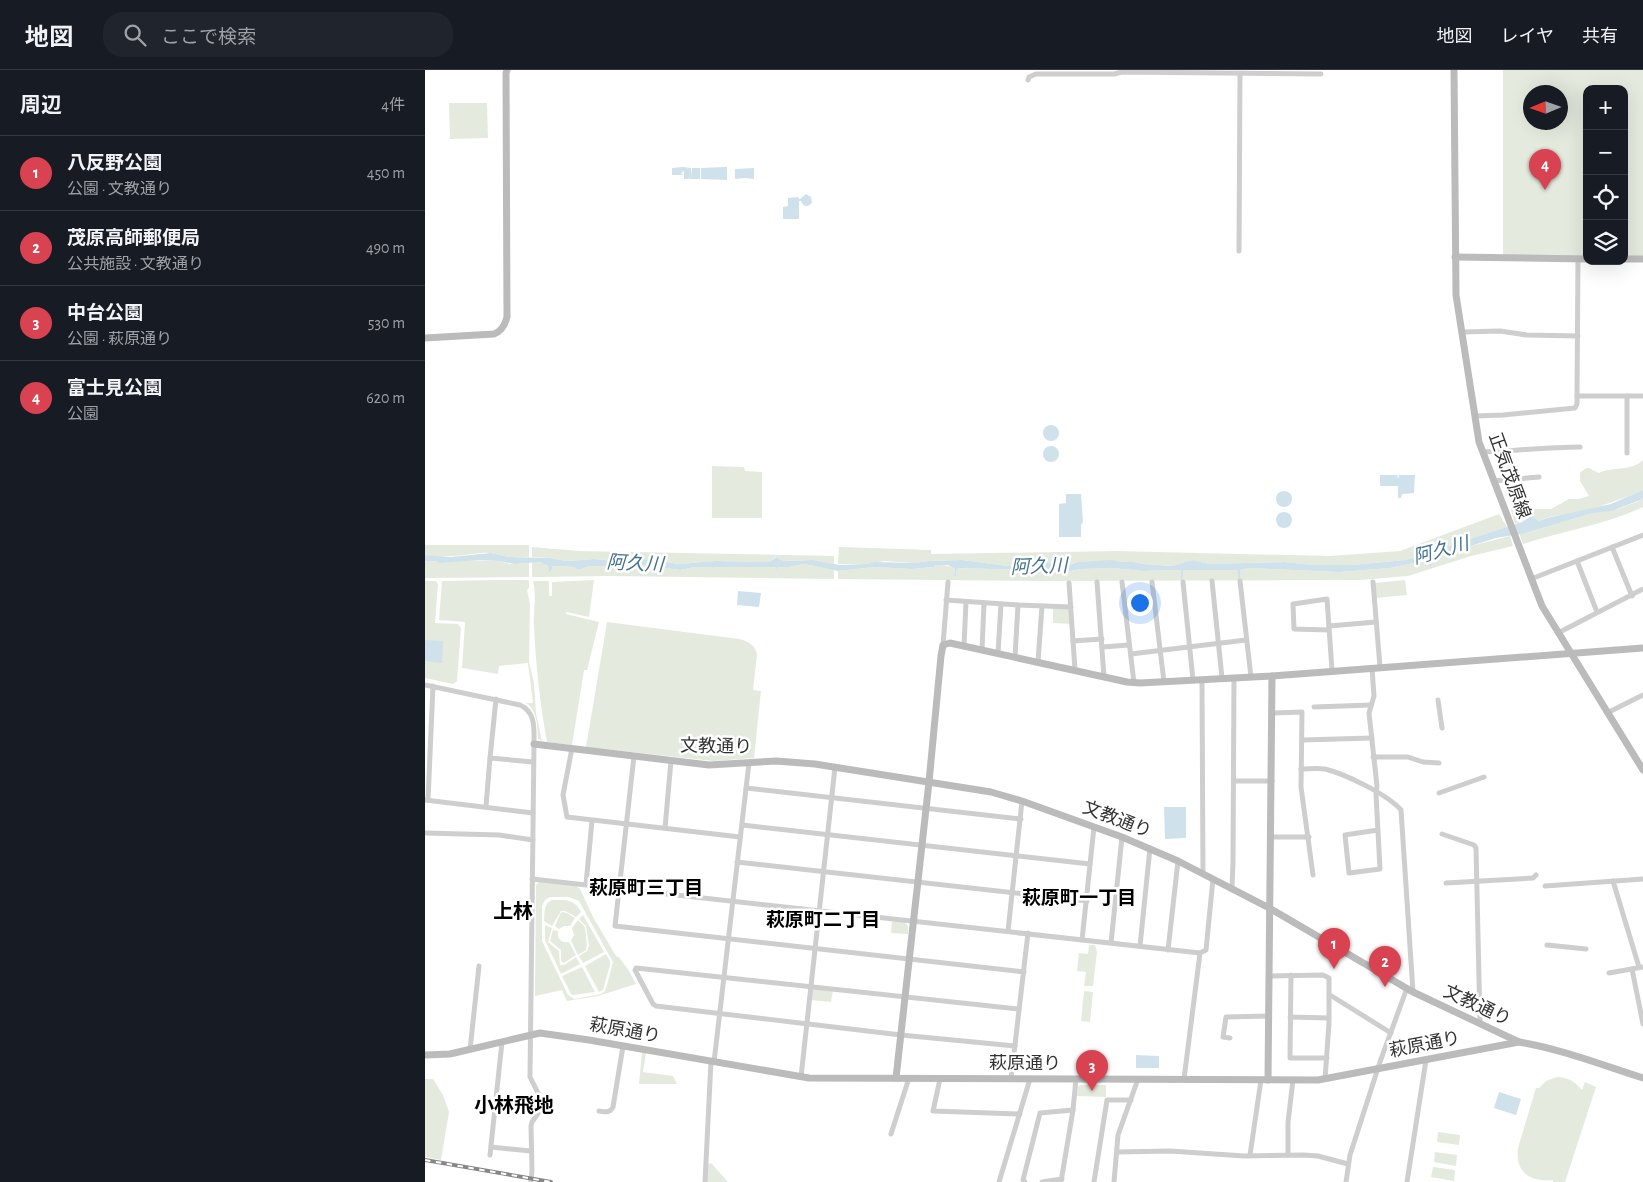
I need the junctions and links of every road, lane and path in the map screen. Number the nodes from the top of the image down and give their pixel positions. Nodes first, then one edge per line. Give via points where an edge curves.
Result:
1 (507, 70) edge
2 (1454, 70) edge
3 (1240, 74) junction
4 (1321, 74) dead end
5 (1028, 80) dead end
6 (1239, 251) dead end
7 (1455, 257) junction
8 (1578, 258) junction
9 (1583, 258) edge
10 (1628, 259) edge
11 (1643, 259) edge
12 (1462, 332) junction
13 (1578, 336) junction
14 (425, 338) edge
15 (1577, 396) junction
16 (1627, 396) junction
17 (1643, 396) edge
18 (1475, 416) junction
19 (1580, 447) dead end
20 (1483, 452) junction
21 (1627, 453) dead end
22 (1539, 478) dead end
23 (1494, 481) junction
24 (1643, 535) edge
25 (1612, 547) junction
26 (1577, 561) junction
27 (1531, 579) junction
28 (1240, 581) dead end
29 (947, 582) dead end
30 (1097, 582) dead end
31 (1122, 582) dead end
32 (1152, 582) dead end
33 (1183, 582) dead end
34 (1212, 582) dead end
35 (1373, 582) dead end
36 (1069, 583) dead end
37 (1643, 590) edge
38 (1632, 596) junction
39 (946, 600) junction
40 (966, 602) junction
41 (984, 603) junction
42 (1001, 604) junction
43 (1018, 605) junction
44 (1042, 606) junction
45 (1071, 607) junction
46 (1597, 612) junction
47 (1376, 622) junction
48 (1329, 628) junction
49 (1558, 633) junction
50 (1102, 639) junction
51 (1246, 640) junction
52 (1073, 641) junction
53 (1218, 644) junction
54 (943, 645) junction
55 (1129, 645) junction
56 (964, 646) junction
57 (1102, 647) junction
58 (1189, 647) junction
59 (1643, 648) edge
60 (982, 650) junction
61 (1160, 651) junction
62 (998, 653) junction
63 (1131, 654) junction
64 (1570, 654) junction
65 (1015, 657) junction
66 (1039, 662) junction
67 (1380, 667) junction
68 (1372, 668) junction
69 (1075, 670) junction
70 (1332, 670) junction
71 (1272, 676) junction
72 (1104, 677) junction
73 (1251, 677) junction
74 (1222, 678) junction
75 (1234, 678) junction
76 (1193, 680) junction
77 (1202, 680) junction
78 (1164, 682) junction
79 (1134, 683) junction
80 (425, 685) edge
81 (433, 686) junction
82 (1643, 695) edge
83 (496, 699) junction
84 (1439, 700) dead end
85 (1371, 705) junction
86 (1314, 707) dead end
87 (1607, 712) junction
88 (1273, 713) junction
89 (1442, 728) dead end
90 (1372, 738) junction
91 (1302, 740) junction
92 (534, 744) junction
93 (572, 748) junction
94 (634, 756) junction
95 (1373, 757) junction
96 (490, 758) junction
97 (671, 761) junction
98 (533, 762) junction
99 (749, 763) junction
100 (1439, 763) dead end
101 (835, 767) junction
102 (1301, 769) junction
103 (1643, 770) edge
104 (1484, 777) dead end
105 (1272, 780) junction
106 (1234, 781) junction
107 (929, 782) junction
108 (746, 788) junction
109 (1376, 791) junction
110 (1439, 794) dead end
111 (833, 798) junction
112 (427, 800) edge
113 (1022, 801) junction
114 (486, 806) junction
115 (926, 808) junction
116 (533, 813) junction
117 (1021, 819) junction
118 (593, 821) junction
119 (628, 824) junction
120 (742, 825) junction
121 (1094, 827) junction
122 (665, 828) junction
123 (1378, 830) junction
124 (425, 834) edge
125 (1442, 834) dead end
126 (829, 835) junction
127 (740, 837) junction
128 (1122, 837) junction
129 (1271, 837) junction
130 (1309, 837) junction
131 (533, 840) junction
132 (922, 846) junction
133 (1150, 848) junction
134 (1016, 856) junction
135 (1178, 861) junction
136 (737, 862) junction
137 (1090, 864) junction
138 (824, 872) junction
139 (1203, 874) junction
140 (1313, 875) dead end
141 (1536, 875) dead end
142 (532, 879) junction
143 (1213, 879) junction
144 (1643, 879) edge
145 (1613, 881) junction
146 (1477, 882) junction
147 (918, 883) junction
148 (1446, 883) dead end
149 (585, 884) junction
150 (1545, 886) dead end
151 (620, 888) junction
152 (1232, 888) junction
153 (1012, 893) junction
154 (733, 901) junction
155 (1087, 902) junction
156 (1271, 908) junction
157 (820, 910) junction
158 (914, 922) junction
159 (1008, 931) junction
160 (1028, 933) junction
161 (729, 939) junction
162 (1082, 940) junction
163 (1111, 943) junction
164 (1547, 945) dead end
165 (1140, 946) junction
166 (816, 949) junction
167 (1586, 949) dead end
168 (1168, 950) junction
169 (1200, 953) junction
170 (909, 960) junction
171 (479, 966) dead end
172 (1641, 967) edge
173 (1632, 970) junction
174 (1024, 972) junction
175 (1609, 973) dead end
176 (1291, 975) junction
177 (1270, 976) junction
178 (725, 977) junction
179 (811, 986) junction
180 (1410, 990) junction
181 (1330, 996) junction
182 (905, 997) junction
183 (1019, 1009) junction
184 (721, 1013) junction
185 (1269, 1016) junction
186 (1290, 1017) junction
187 (1329, 1018) junction
188 (807, 1024) junction
189 (1480, 1024) junction
190 (1643, 1024) edge
191 (1391, 1033) junction
192 (531, 1035) junction
193 (901, 1035) junction
194 (1230, 1038) dead end
195 (502, 1042) junction
196 (1519, 1042) junction
197 (623, 1046) junction
198 (1015, 1046) junction
199 (470, 1050) junction
200 (425, 1055) edge
201 (1327, 1058) junction
202 (1426, 1060) junction
203 (713, 1061) junction
204 (1378, 1069) junction
205 (801, 1077) junction
206 (896, 1078) junction
207 (909, 1078) junction
208 (1643, 1078) edge
209 (940, 1079) junction
210 (1011, 1079) junction
211 (1030, 1079) junction
212 (1075, 1079) junction
213 (1325, 1079) junction
214 (1138, 1080) junction
215 (1183, 1080) junction
216 (1265, 1080) junction
217 (1293, 1080) junction
218 (1131, 1100) junction
219 (1073, 1110) junction
220 (599, 1112) dead end
221 (1020, 1114) junction
222 (891, 1134) dead end
223 (491, 1146) junction
224 (531, 1151) junction
225 (1117, 1152) junction
226 (490, 1154) dead end
227 (1250, 1155) junction
228 (1288, 1155) junction
229 (1347, 1164) junction
230 (1062, 1180) edge
231 (531, 1182) edge
232 (705, 1182) edge
233 (999, 1182) edge
234 (1025, 1182) edge
235 (1042, 1182) edge
236 (1094, 1182) edge
237 (1114, 1182) edge
238 (1346, 1182) edge
239 (1407, 1182) edge

1 - 14 street via 506,323 494,334
2 - 7 street, 正気茂原線
3 - 4 street
3 - 5 street via 1036,74
3 - 6 street
7 - 8 street
7 - 12 street, 正気茂原線 via 1456,295
8 - 9 street
8 - 13 street
10 - 11 street
12 - 13 street
12 - 18 street, 正気茂原線
13 - 15 street
15 - 16 street
15 - 18 street via 1575,408
16 - 17 street
16 - 21 street
18 - 20 street, 正気茂原線
19 - 20 street
20 - 23 street, 正気茂原線
22 - 23 street
23 - 27 street, 正気茂原線
24 - 25 street
25 - 26 street
25 - 38 street
26 - 27 street
26 - 46 street
27 - 49 street, 正気茂原線
28 - 51 street
29 - 39 street
30 - 50 street
31 - 55 street
32 - 61 street
33 - 58 street
34 - 53 street
35 - 47 street
36 - 45 street
37 - 38 street
38 - 46 street
39 - 40 street
39 - 54 street
40 - 41 street
40 - 56 street
41 - 42 street
41 - 60 street
42 - 43 street
42 - 62 street
43 - 44 street
43 - 65 street
44 - 45 street
44 - 66 street
45 - 52 street
46 - 49 street
47 - 48 street
47 - 67 street
48 - 48 street via 1327,599 1293,604 1295,629
48 - 70 street
49 - 64 street, 正気茂原線
50 - 52 street
50 - 57 street
51 - 53 street
51 - 73 street
52 - 69 street
53 - 58 street
53 - 74 street
54 - 56 street
54 - 107 street
55 - 57 street
55 - 63 street
56 - 60 street
57 - 72 street
58 - 61 street
58 - 76 street
59 - 64 street
60 - 62 street
61 - 63 street
61 - 78 street
62 - 65 street
63 - 79 street
64 - 67 street
64 - 87 street, 正気茂原線
65 - 66 street
66 - 69 street
67 - 68 street
68 - 70 street
68 - 85 street via 1374,696
69 - 72 street
70 - 71 street
71 - 73 street
71 - 88 street
72 - 79 street
73 - 75 street
74 - 75 street
74 - 77 street
75 - 106 street
76 - 77 street
76 - 78 street
77 - 139 street
78 - 79 street
80 - 81 street
81 - 83 street
81 - 112 street
82 - 87 street
83 - 92 street via 520,705 531,713
83 - 96 street
84 - 89 street
85 - 86 street
85 - 90 street
87 - 103 street, 正気茂原線
88 - 91 street via 1302,712
88 - 105 street
90 - 91 street
90 - 95 street
91 - 102 street
92 - 93 street, 文教通り
92 - 98 street
93 - 94 street, 文教通り
93 - 118 street via 563,795 567,817
94 - 97 street, 文教通り
94 - 119 street
95 - 100 street via 1408,757
95 - 109 street
96 - 98 street
96 - 114 street
97 - 99 street, 文教通り via 709,765
97 - 122 street
98 - 116 street
99 - 101 street, 文教通り via 786,761
99 - 108 street
101 - 107 street, 文教通り
101 - 111 street
102 - 109 street via 1324,769
102 - 130 street
104 - 110 street
105 - 106 street
105 - 129 street
106 - 152 street
107 - 113 street, 文教通り via 991,792
107 - 115 street
108 - 111 street
108 - 120 street
109 - 123 street
109 - 180 street via 1401,811
111 - 115 street
111 - 126 street
112 - 114 street
113 - 117 street
113 - 121 street, 文教通り
114 - 116 street
115 - 117 street
115 - 132 street
116 - 131 street
117 - 134 street
118 - 119 street
118 - 149 street
119 - 122 street
119 - 151 street
120 - 126 street
120 - 127 street
121 - 128 street, 文教通り
121 - 137 street
122 - 127 street
123 - 123 street via 1380,869 1349,873 1345,835
124 - 131 street via 499,835
125 - 146 street via 1475,846
126 - 132 street
126 - 138 street
127 - 136 street
128 - 133 street, 文教通り
128 - 163 street
129 - 130 street
129 - 156 street
130 - 140 street
131 - 142 street
132 - 134 street
132 - 147 street
133 - 135 street, 文教通り
133 - 165 street
134 - 137 street
134 - 153 street
135 - 139 street, 文教通り
135 - 168 street
136 - 138 street
136 - 154 street
137 - 155 street
138 - 147 street
138 - 157 street
139 - 143 street, 文教通り
141 - 146 street via 1533,878
142 - 149 street
142 - 192 street
143 - 152 street, 文教通り
143 - 169 street via 1206,950
144 - 145 street
145 - 150 street
145 - 172 street
146 - 148 street
146 - 189 street
147 - 153 street
147 - 158 street
149 - 151 street
151 - 154 street
151 - 161 street via 615,926
152 - 156 street, 文教通り
153 - 155 street
153 - 159 street
154 - 157 street
154 - 161 street
155 - 162 street
156 - 177 street
156 - 180 street, 文教通り
157 - 158 street
157 - 166 street
158 - 159 street
158 - 170 street
159 - 160 street
160 - 162 street
160 - 174 street
161 - 166 street
161 - 178 street
162 - 163 street
163 - 165 street
164 - 167 street
165 - 168 street
166 - 170 street
166 - 179 street
168 - 169 street
169 - 215 street
170 - 174 street
170 - 182 street
171 - 199 street
172 - 173 street
173 - 175 street
173 - 190 street
174 - 183 street
176 - 177 street
176 - 181 street via 1327,976
176 - 186 street
177 - 185 street
178 - 179 street
178 - 184 street
178 - 184 street via 635,968 656,1006
179 - 182 street
179 - 188 street
180 - 189 street, 文教通り
180 - 191 street
181 - 187 street
181 - 191 street
182 - 183 street
182 - 193 street
183 - 198 street
184 - 188 street
184 - 203 street
185 - 194 street via 1226,1017 1223,1037
185 - 216 street
186 - 187 street
186 - 201 street via 1290,1058
187 - 201 street
188 - 193 street
188 - 205 street
189 - 196 street, 文教通り
191 - 204 street
192 - 195 street, 萩原通り
192 - 197 street, 萩原通り via 549,1034
192 - 224 street via 531,1080 544,1104 532,1122
193 - 198 street
193 - 206 street
195 - 199 street, 萩原通り
195 - 223 street
196 - 202 street, 萩原通り
196 - 208 street, 文教通り
197 - 203 street, 萩原通り
197 - 220 street via 613,1107 607,1113
198 - 210 street
199 - 200 street, 萩原通り
201 - 213 street
202 - 204 street, 萩原通り
202 - 239 street
203 - 205 street, 萩原通り
203 - 232 street
204 - 213 street, 萩原通り
204 - 229 street
205 - 206 street, 萩原通り
206 - 207 street, 萩原通り
207 - 209 street, 萩原通り
207 - 222 street
209 - 210 street, 萩原通り
209 - 221 street via 933,1111
210 - 211 street, 萩原通り
211 - 212 street, 萩原通り
211 - 221 street
212 - 214 street, 萩原通り
212 - 219 street
213 - 217 street, 萩原通り
214 - 215 street, 萩原通り
214 - 218 street
215 - 216 street, 萩原通り
216 - 217 street, 萩原通り
216 - 227 street
217 - 228 street
218 - 225 street via 1118,1135
218 - 236 street via 1107,1100
219 - 230 street
219 - 234 street via 1040,1113
221 - 233 street
223 - 224 street
223 - 226 street
224 - 231 street
225 - 227 street
225 - 237 street
227 - 228 street
228 - 229 street via 1319,1156
229 - 238 street
230 - 235 street

